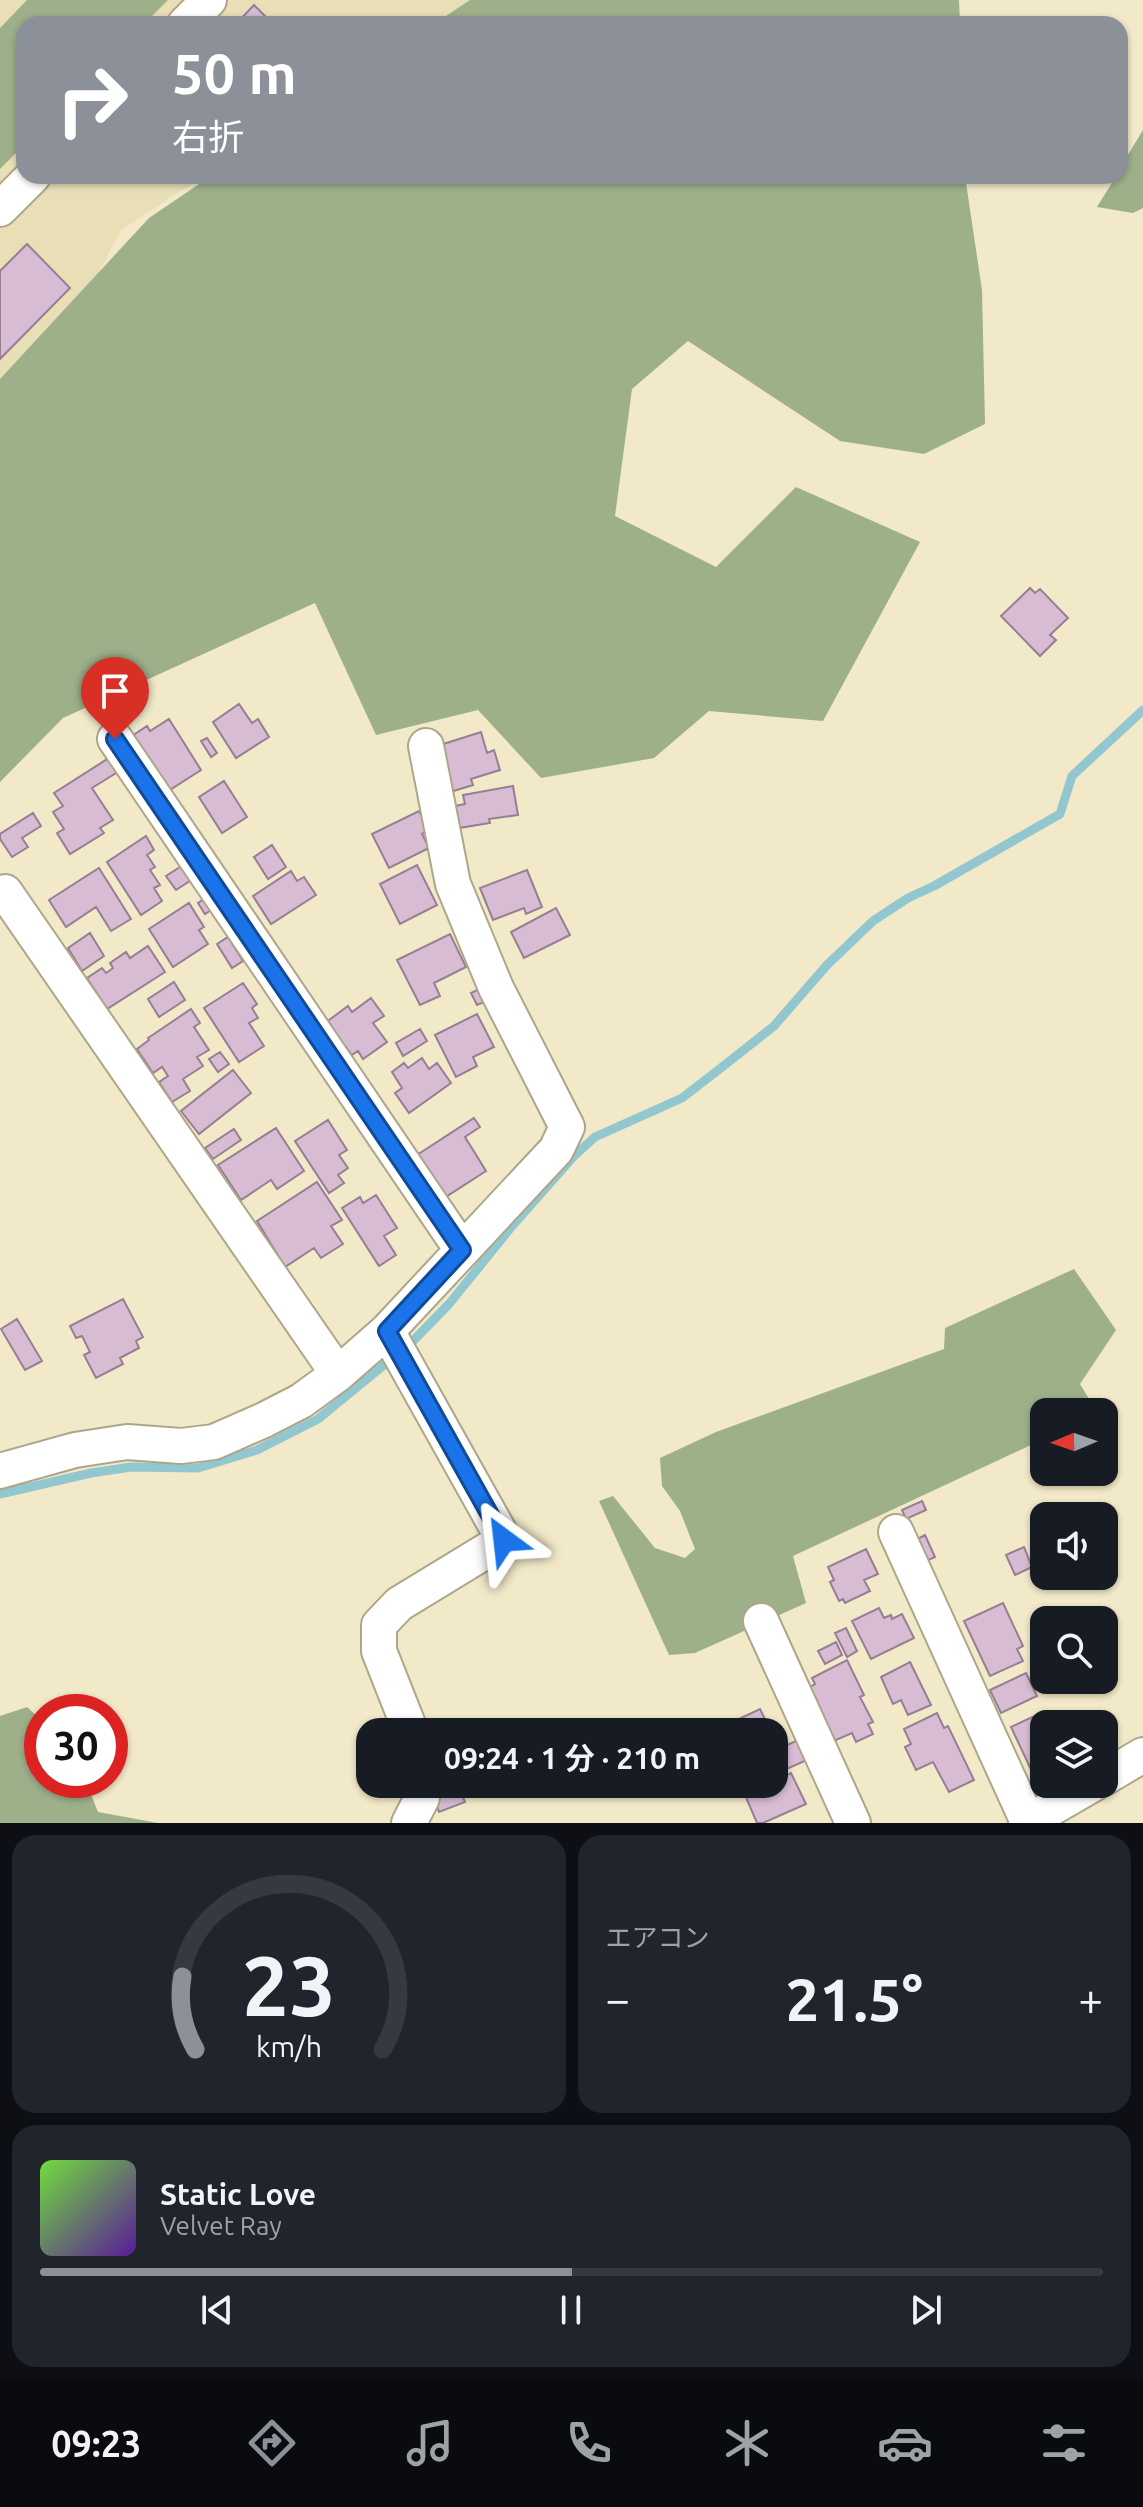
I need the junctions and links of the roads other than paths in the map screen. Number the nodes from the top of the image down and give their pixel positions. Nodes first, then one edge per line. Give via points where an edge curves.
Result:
1 (209, 0) edge
2 (193, 16) edge
3 (25, 184) edge
4 (0, 209) edge
5 (115, 739) dead end
6 (426, 746) dead end
7 (5, 892) dead end
8 (462, 1250) junction
9 (387, 1331) junction
10 (338, 1374) junction
11 (0, 1471) edge
12 (896, 1532) dead end
13 (761, 1621) dead end
14 (405, 1718) edge
15 (1143, 1755) edge
16 (1118, 1770) edge
17 (422, 1798) edge
18 (1069, 1798) edge
19 (1027, 1822) edge
20 (409, 1823) edge
21 (853, 1823) edge

1 - 2 street
3 - 4 street
5 - 8 street
6 - 8 street via 453,884 496,988 567,1127 556,1150
7 - 10 street
8 - 9 street
9 - 10 street
9 - 14 street via 504,1540 399,1604 379,1625 379,1651
10 - 11 street via 301,1401 214,1442 127,1442
12 - 19 street
13 - 21 street
15 - 16 street
17 - 20 street
18 - 19 street

